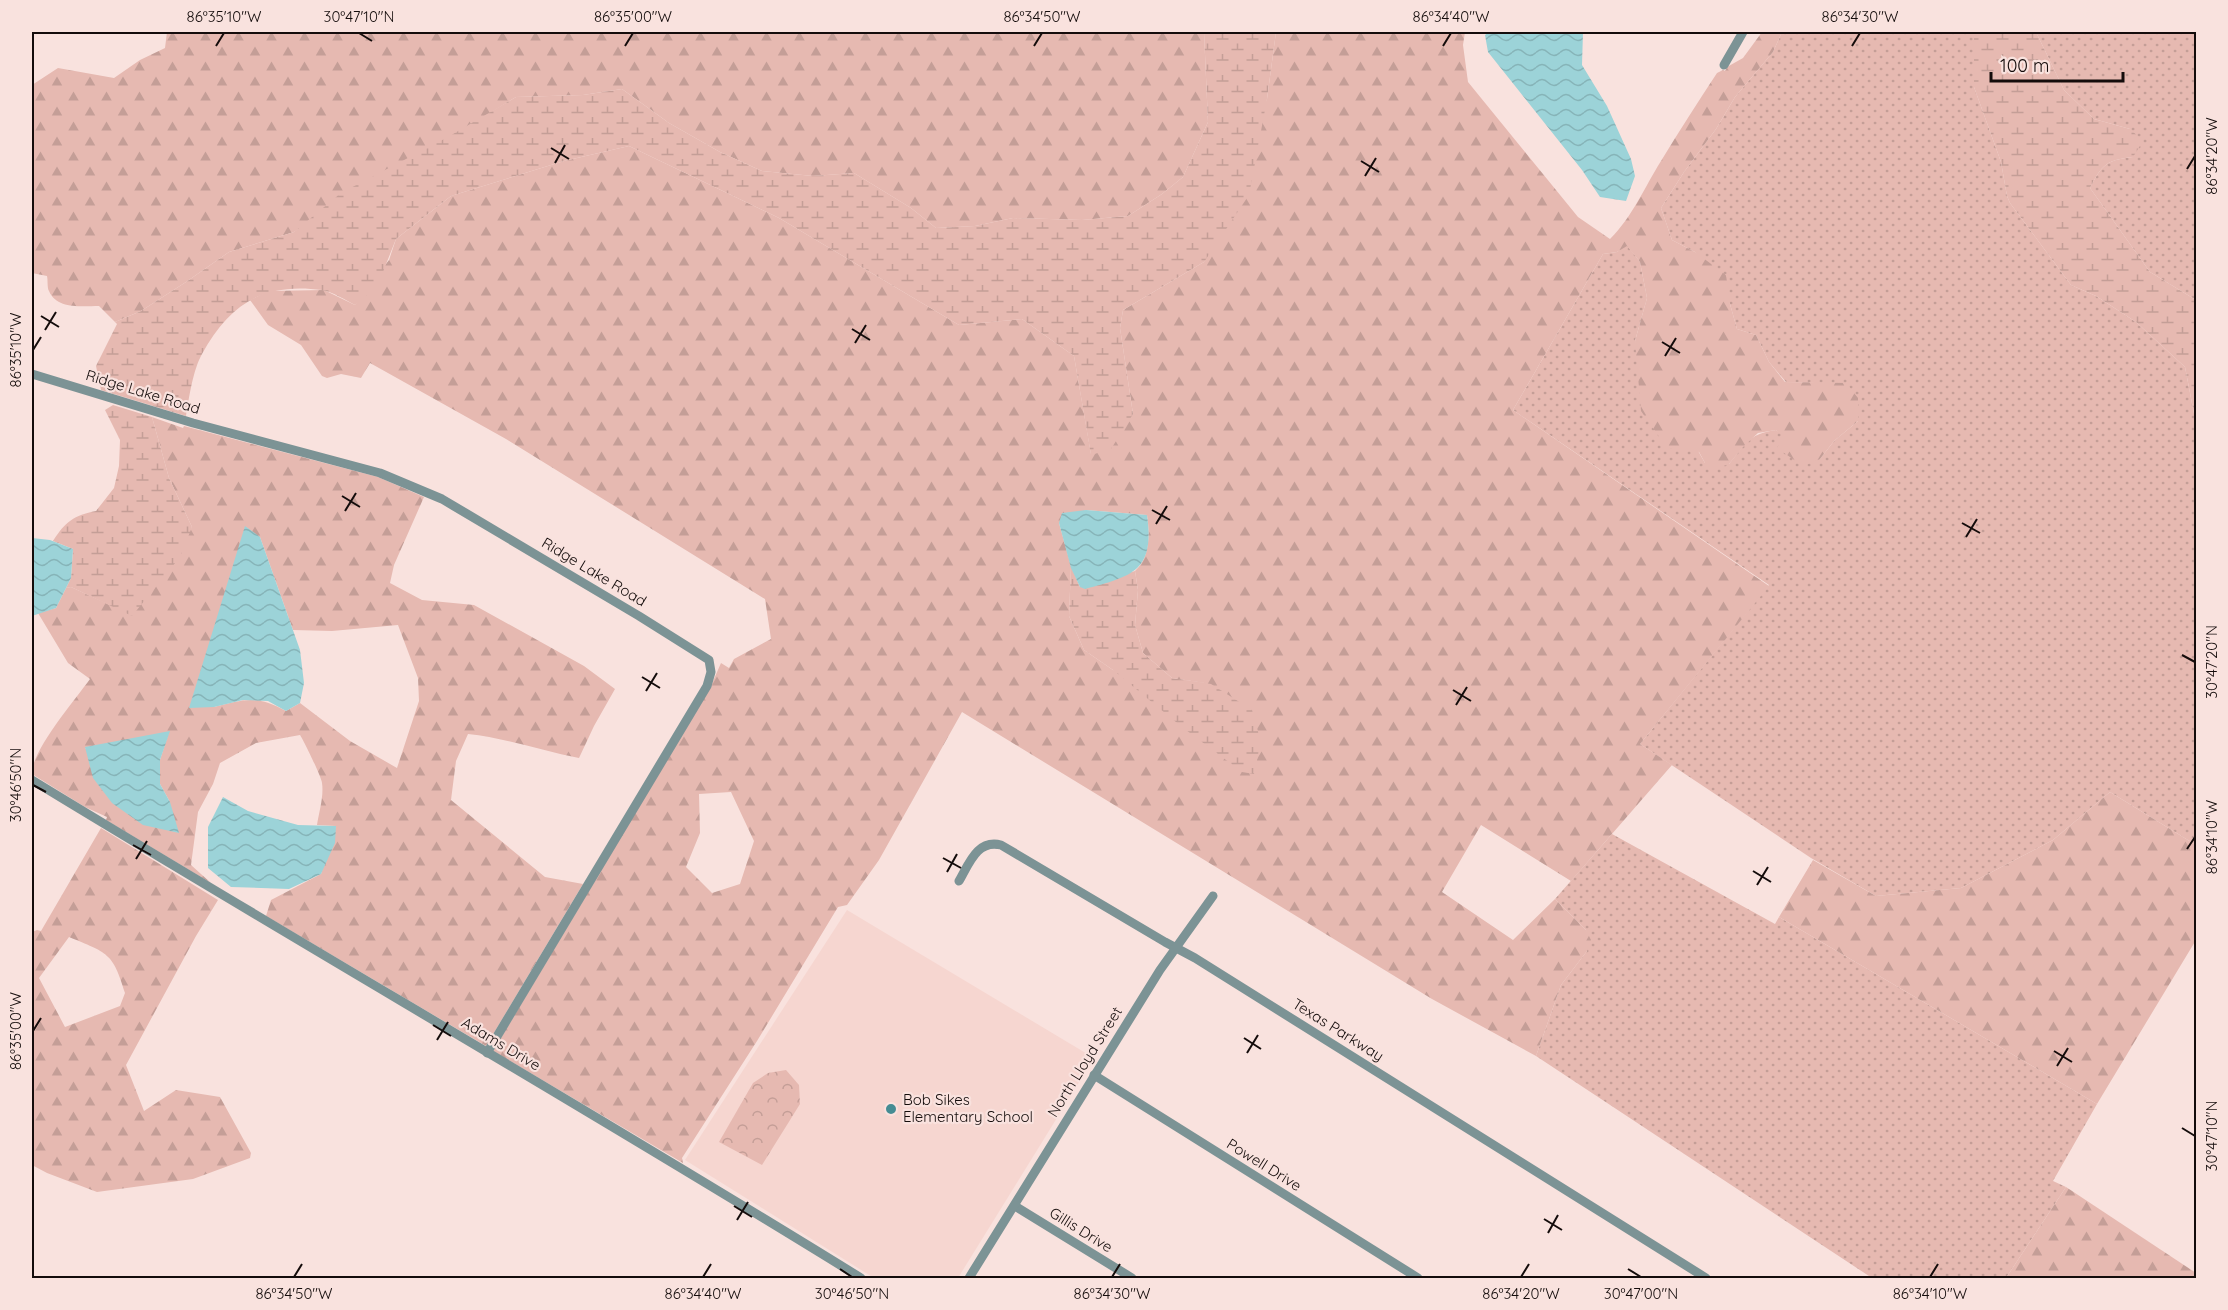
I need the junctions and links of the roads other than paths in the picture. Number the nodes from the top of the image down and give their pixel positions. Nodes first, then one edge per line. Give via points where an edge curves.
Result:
1 (1743, 32) edge
2 (1724, 65) dead end
3 (32, 374) edge
4 (32, 780) edge
5 (959, 881) dead end
6 (1213, 896) dead end
7 (1176, 948) junction
8 (487, 1053) junction
9 (1094, 1075) junction
10 (1015, 1206) junction
11 (861, 1278) edge
12 (969, 1278) edge
13 (1132, 1278) edge
14 (1418, 1278) edge
15 (1706, 1278) edge

1 - 2 street
3 - 8 street, Ridge Lake Road via 410,484 442,499 709,660 707,686
4 - 8 street, Adams Drive
5 - 7 street, Texas Parkway via 979,849 987,844 1001,845
6 - 7 street, North Lloyd Street
7 - 9 street, North Lloyd Street
7 - 15 street, Texas Parkway
8 - 11 street, Adams Drive
9 - 10 street, North Lloyd Street
9 - 14 street, Powell Drive
10 - 12 street, North Lloyd Street
10 - 13 street, Gillis Drive

